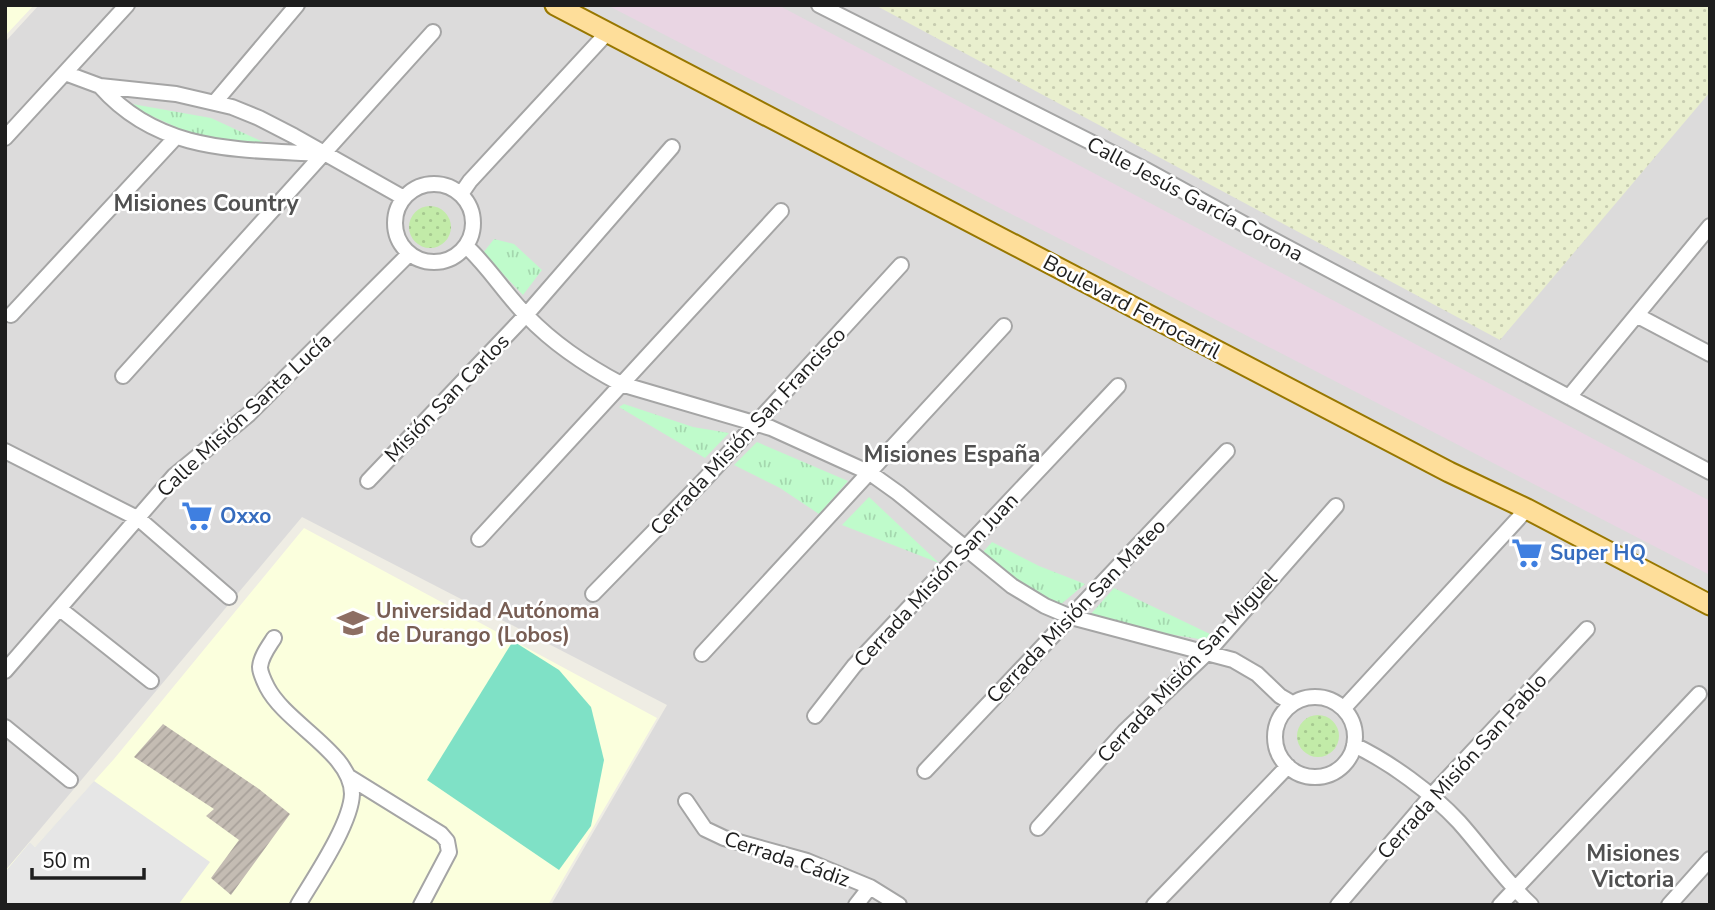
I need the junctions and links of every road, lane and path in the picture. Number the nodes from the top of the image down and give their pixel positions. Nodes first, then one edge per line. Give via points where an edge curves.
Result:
1 (127, 5) edge
2 (297, 5) edge
3 (555, 5) edge
4 (819, 5) edge
5 (433, 32) dead end
6 (607, 33) junction
7 (65, 73) junction
8 (100, 86) junction
9 (215, 102) junction
10 (176, 137) junction
11 (5, 138) edge
12 (672, 147) dead end
13 (323, 154) junction
14 (461, 194) junction
15 (404, 198) junction
16 (781, 211) dead end
17 (1710, 226) edge
18 (1704, 244) edge
19 (466, 246) junction
20 (409, 254) junction
21 (901, 265) dead end
22 (11, 315) dead end
23 (526, 315) junction
24 (1638, 316) junction
25 (1004, 326) dead end
26 (1710, 354) edge
27 (123, 376) dead end
28 (621, 384) junction
29 (1118, 386) dead end
30 (1569, 397) junction
31 (755, 423) junction
32 (5, 451) edge
33 (1227, 451) dead end
34 (1710, 472) edge
35 (870, 473) junction
36 (368, 481) dead end
37 (1336, 506) dead end
38 (1527, 509) junction
39 (139, 519) junction
40 (479, 539) dead end
41 (966, 550) junction
42 (593, 594) dead end
43 (229, 597) dead end
44 (1710, 605) edge
45 (60, 608) junction
46 (1071, 617) junction
47 (1587, 629) dead end
48 (274, 638) dead end
49 (1207, 653) junction
50 (702, 654) dead end
51 (5, 671) edge
52 (151, 681) dead end
53 (1699, 694) dead end
54 (1292, 703) junction
55 (1344, 708) junction
56 (815, 716) dead end
57 (5, 727) edge
58 (1354, 744) junction
59 (1288, 766) junction
60 (925, 771) dead end
61 (349, 777) junction
62 (71, 780) dead end
63 (1432, 795) junction
64 (686, 801) dead end
65 (1038, 828) dead end
66 (1710, 859) edge
67 (870, 887) junction
68 (1514, 889) junction
69 (301, 904) edge
70 (421, 905) edge
71 (856, 905) edge
72 (899, 905) edge
73 (1154, 905) edge
74 (1338, 905) edge
75 (1500, 905) edge
76 (1531, 905) edge
77 (1669, 905) edge

1 - 7 street
2 - 9 street
3 - 6 main road, Boulevard Ferrocarril
4 - 30 street, Calle Jesús García Corona via 1144,169
5 - 13 street
6 - 14 street
6 - 38 main road, Boulevard Ferrocarril
7 - 8 street
7 - 11 street
8 - 9 street
8 - 10 street via 128,113
9 - 13 street via 258,118
10 - 13 street via 211,147
10 - 22 street
12 - 23 street, Misión San Carlos
13 - 15 street
13 - 27 street
14 - 15 street via 436,183 423,185
14 - 19 street via 473,218
15 - 20 street via 395,229
16 - 28 street
17 - 18 street
18 - 24 street
19 - 20 street via 443,261 430,262
19 - 23 street
20 - 39 street, Calle Misión Santa Lucía via 249,414 174,476
21 - 31 street, Cerrada Misión San Francisco
23 - 28 street via 567,351
23 - 36 street, Misión San Carlos
24 - 26 street
24 - 30 street
25 - 35 street
28 - 31 street
28 - 40 street
29 - 41 street, Cerrada Misión San Juan
30 - 34 street, Calle Jesús García Corona
31 - 35 street
31 - 42 street, Cerrada Misión San Francisco
32 - 39 street
33 - 46 street, Cerrada Misión San Mateo
35 - 41 street
35 - 50 street
37 - 49 street, Cerrada Misión San Miguel
38 - 44 main road, Boulevard Ferrocarril
38 - 55 street
39 - 43 street
39 - 45 street, Calle Misión Santa Lucía
41 - 46 street via 1012,586
41 - 56 street, Cerrada Misión San Juan via 863,656
45 - 51 street, Calle Misión Santa Lucía
45 - 52 street
46 - 49 street
46 - 60 street, Cerrada Misión San Mateo
47 - 63 street, Cerrada Misión San Pablo
48 - 61 street via 260,668 270,694 327,748
49 - 54 street via 1233,660 1257,674
49 - 65 street, Cerrada Misión San Miguel via 1125,731
53 - 68 street
54 - 55 street via 1319,696
54 - 59 street via 1275,726 1274,741
55 - 58 street via 1353,727
57 - 62 street
58 - 59 street via 1344,764 1324,776 1310,777
58 - 63 street
59 - 73 street
61 - 69 street via 348,813
61 - 70 street via 447,842 450,852
63 - 68 street
63 - 74 street, Cerrada Misión San Pablo
64 - 67 street, Cerrada Cádiz via 705,829 724,838 807,861
66 - 77 street
67 - 71 street
67 - 72 street, Cerrada Cádiz
68 - 75 street
68 - 76 street

